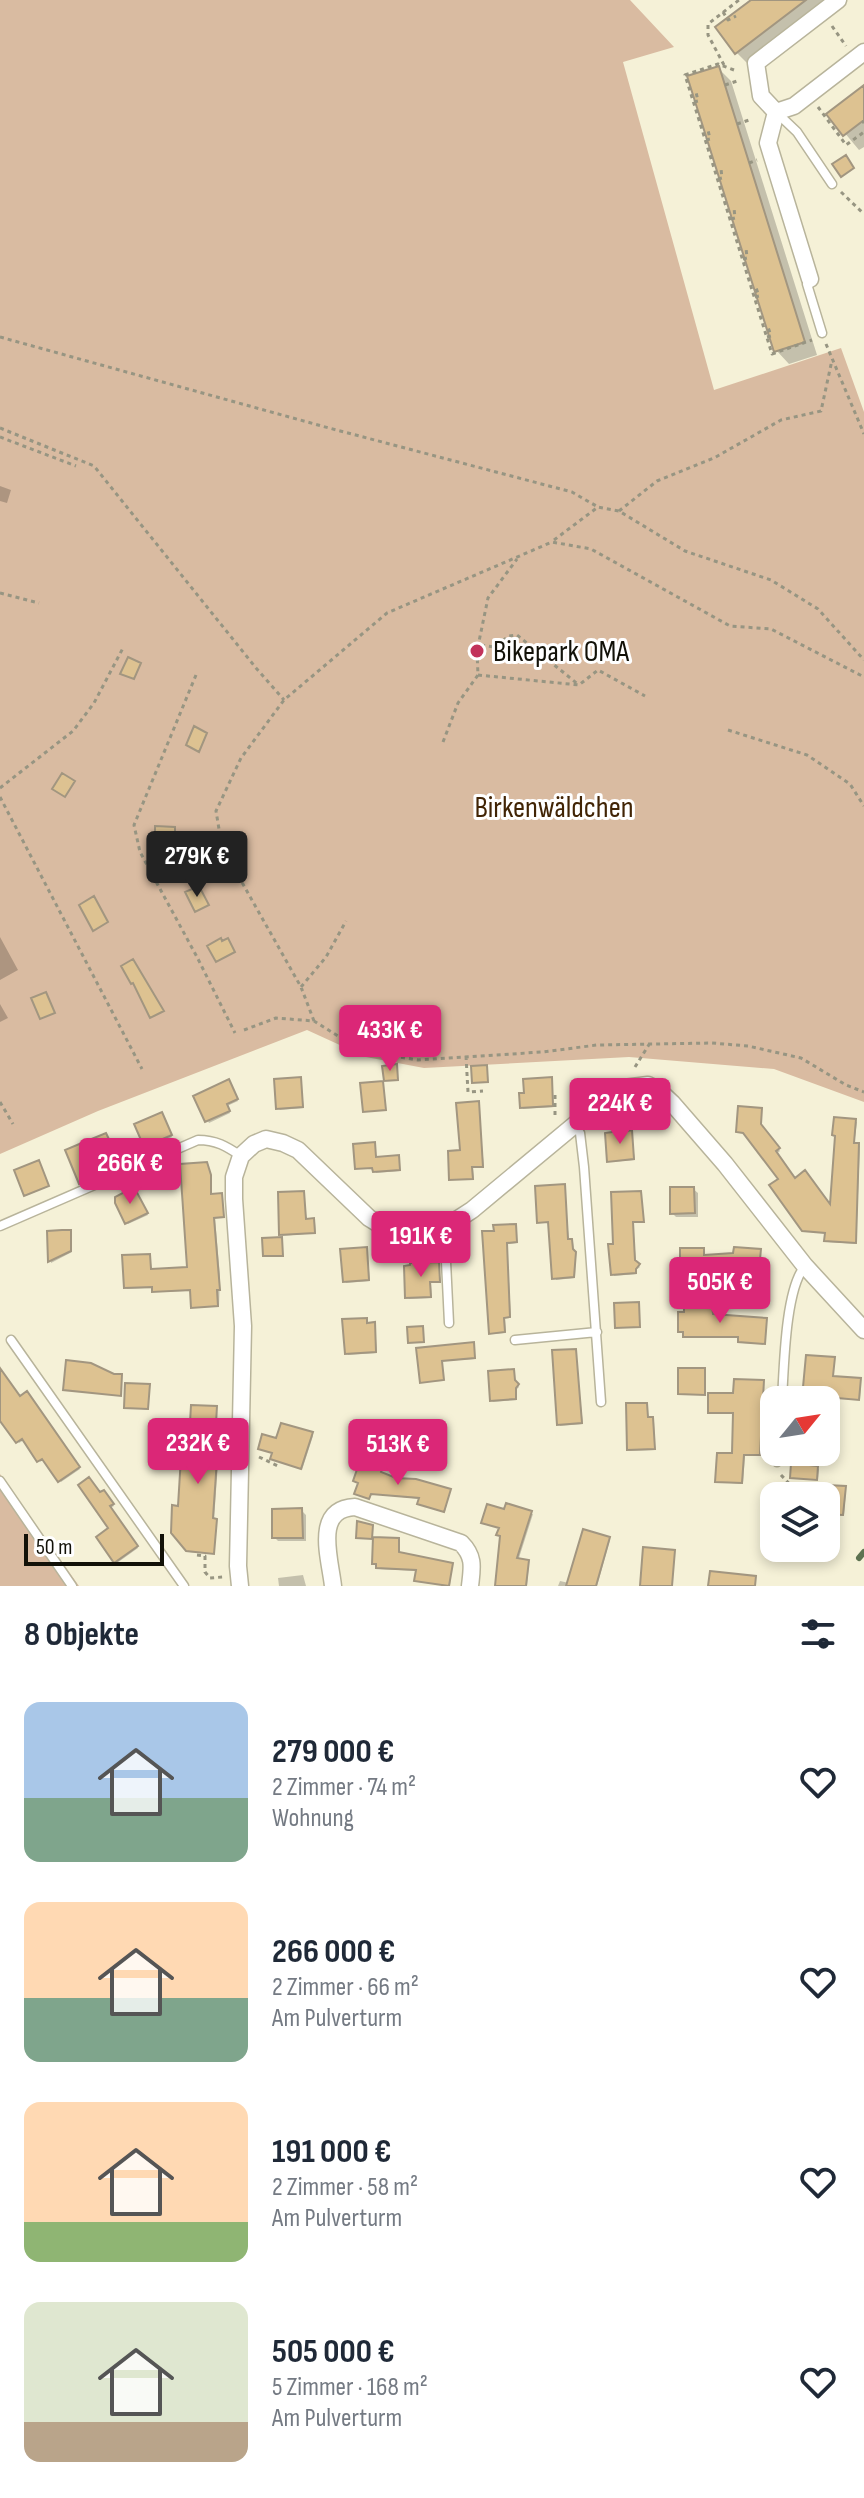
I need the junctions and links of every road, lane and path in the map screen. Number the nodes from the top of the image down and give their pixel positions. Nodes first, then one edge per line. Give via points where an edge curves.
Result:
1 (739, 0) edge
2 (838, 0) edge
3 (723, 12) junction
4 (736, 16) dead end
5 (836, 33) dead end
6 (843, 42) dead end
7 (864, 52) edge
8 (725, 66) junction
9 (734, 70) dead end
10 (737, 81) dead end
11 (725, 85) dead end
12 (696, 92) dead end
13 (813, 101) dead end
14 (694, 102) junction
15 (776, 112) junction
16 (749, 120) dead end
17 (737, 124) dead end
18 (708, 130) dead end
19 (864, 132) edge
20 (706, 140) junction
21 (721, 169) dead end
22 (718, 179) junction
23 (832, 184) dead end
24 (844, 195) dead end
25 (734, 208) dead end
26 (864, 214) edge
27 (731, 219) junction
28 (746, 248) dead end
29 (743, 259) junction
30 (810, 279) joint
31 (758, 288) dead end
32 (755, 297) junction
33 (770, 326) dead end
34 (819, 334) junction
35 (0, 337) edge
36 (767, 337) junction
37 (832, 360) junction
38 (0, 428) edge
39 (864, 434) edge
40 (0, 437) edge
41 (76, 466) dead end
42 (598, 507) junction
43 (619, 511) junction
44 (552, 542) junction
45 (519, 556) junction
46 (0, 593) edge
47 (39, 603) dead end
48 (479, 645) junction
49 (123, 648) dead end
50 (864, 660) edge
51 (196, 675) dead end
52 (478, 675) junction
53 (864, 677) edge
54 (579, 685) junction
55 (645, 696) dead end
56 (284, 700) junction
57 (728, 730) dead end
58 (443, 742) dead end
59 (0, 788) edge
60 (0, 797) edge
61 (864, 806) edge
62 (346, 921) dead end
63 (301, 987) junction
64 (314, 1021) junction
65 (244, 1030) dead end
66 (235, 1033) dead end
67 (650, 1043) junction
68 (466, 1056) junction
69 (142, 1069) dead end
70 (632, 1073) dead end
71 (483, 1091) dead end
72 (864, 1092) edge
73 (555, 1095) dead end
74 (0, 1102) edge
75 (13, 1124) dead end
76 (574, 1126) junction
77 (555, 1127) dead end
78 (241, 1156) junction
79 (0, 1226) edge
80 (441, 1230) junction
81 (805, 1266) junction
82 (449, 1323) dead end
83 (862, 1325) edge
84 (597, 1332) junction
85 (11, 1340) dead end
86 (515, 1340) dead end
87 (783, 1386) edge
88 (601, 1402) dead end
89 (259, 1457) dead end
90 (777, 1466) edge
91 (280, 1467) dead end
92 (0, 1481) edge
93 (790, 1482) edge
94 (197, 1555) dead end
95 (235, 1585) edge
96 (72, 1586) edge
97 (184, 1586) edge
98 (333, 1586) edge
99 (470, 1586) edge

1 - 3 path
2 - 15 street via 756,63 761,96
3 - 4 path via 728,20
3 - 8 path via 708,24 708,35
5 - 6 path
7 - 15 street via 794,106
8 - 9 path
8 - 14 path via 685,75
10 - 11 path
12 - 14 path
13 - 19 path via 846,145
14 - 20 path
15 - 23 lane via 797,132
15 - 30 street via 768,143
16 - 17 path
18 - 20 path
20 - 22 path
21 - 22 path
22 - 27 path
24 - 26 path
25 - 27 path
27 - 29 path
28 - 29 path
29 - 32 path
30 - 34 lane
31 - 32 path
32 - 36 path
33 - 36 path
34 - 36 path via 772,354
34 - 37 path
35 - 42 path via 572,492
37 - 39 path
37 - 43 path via 821,411 781,420 714,458 657,481
38 - 56 path via 94,466
40 - 41 path
42 - 43 path
42 - 44 path
43 - 50 path via 685,551 771,580 818,609
44 - 45 path
44 - 53 path via 591,549 730,626 771,629
45 - 48 path via 488,598
45 - 56 path via 387,613
46 - 47 path
48 - 52 path
48 - 54 path via 494,647 517,635
49 - 59 path via 73,731
51 - 66 path via 134,825 140,852
52 - 54 path
52 - 58 path via 458,703
54 - 55 path via 598,670
56 - 63 path via 241,758 216,811 222,847
57 - 61 path via 807,755 850,784
60 - 69 path
62 - 63 path
63 - 64 path
64 - 65 path via 276,1018
64 - 68 path via 354,1046 379,1054 418,1060
67 - 68 path
67 - 70 path
67 - 72 path via 748,1046 801,1058
68 - 71 path via 468,1092
73 - 77 path
74 - 75 path
76 - 80 street
76 - 81 street via 624,1088 648,1085 658,1090
76 - 84 lane via 580,1133
78 - 79 lane via 226,1145 198,1140
78 - 80 street via 266,1139 283,1143 308,1158 380,1226 408,1236
78 - 95 street via 234,1177 243,1326
80 - 82 lane
81 - 83 street
81 - 87 lane via 794,1287
84 - 86 lane
84 - 88 lane
85 - 97 lane
89 - 91 path
90 - 93 path
92 - 96 lane
94 - 95 path via 205,1556 210,1578 223,1577
98 - 99 street via 327,1528 337,1512 355,1507 461,1543 473,1564

